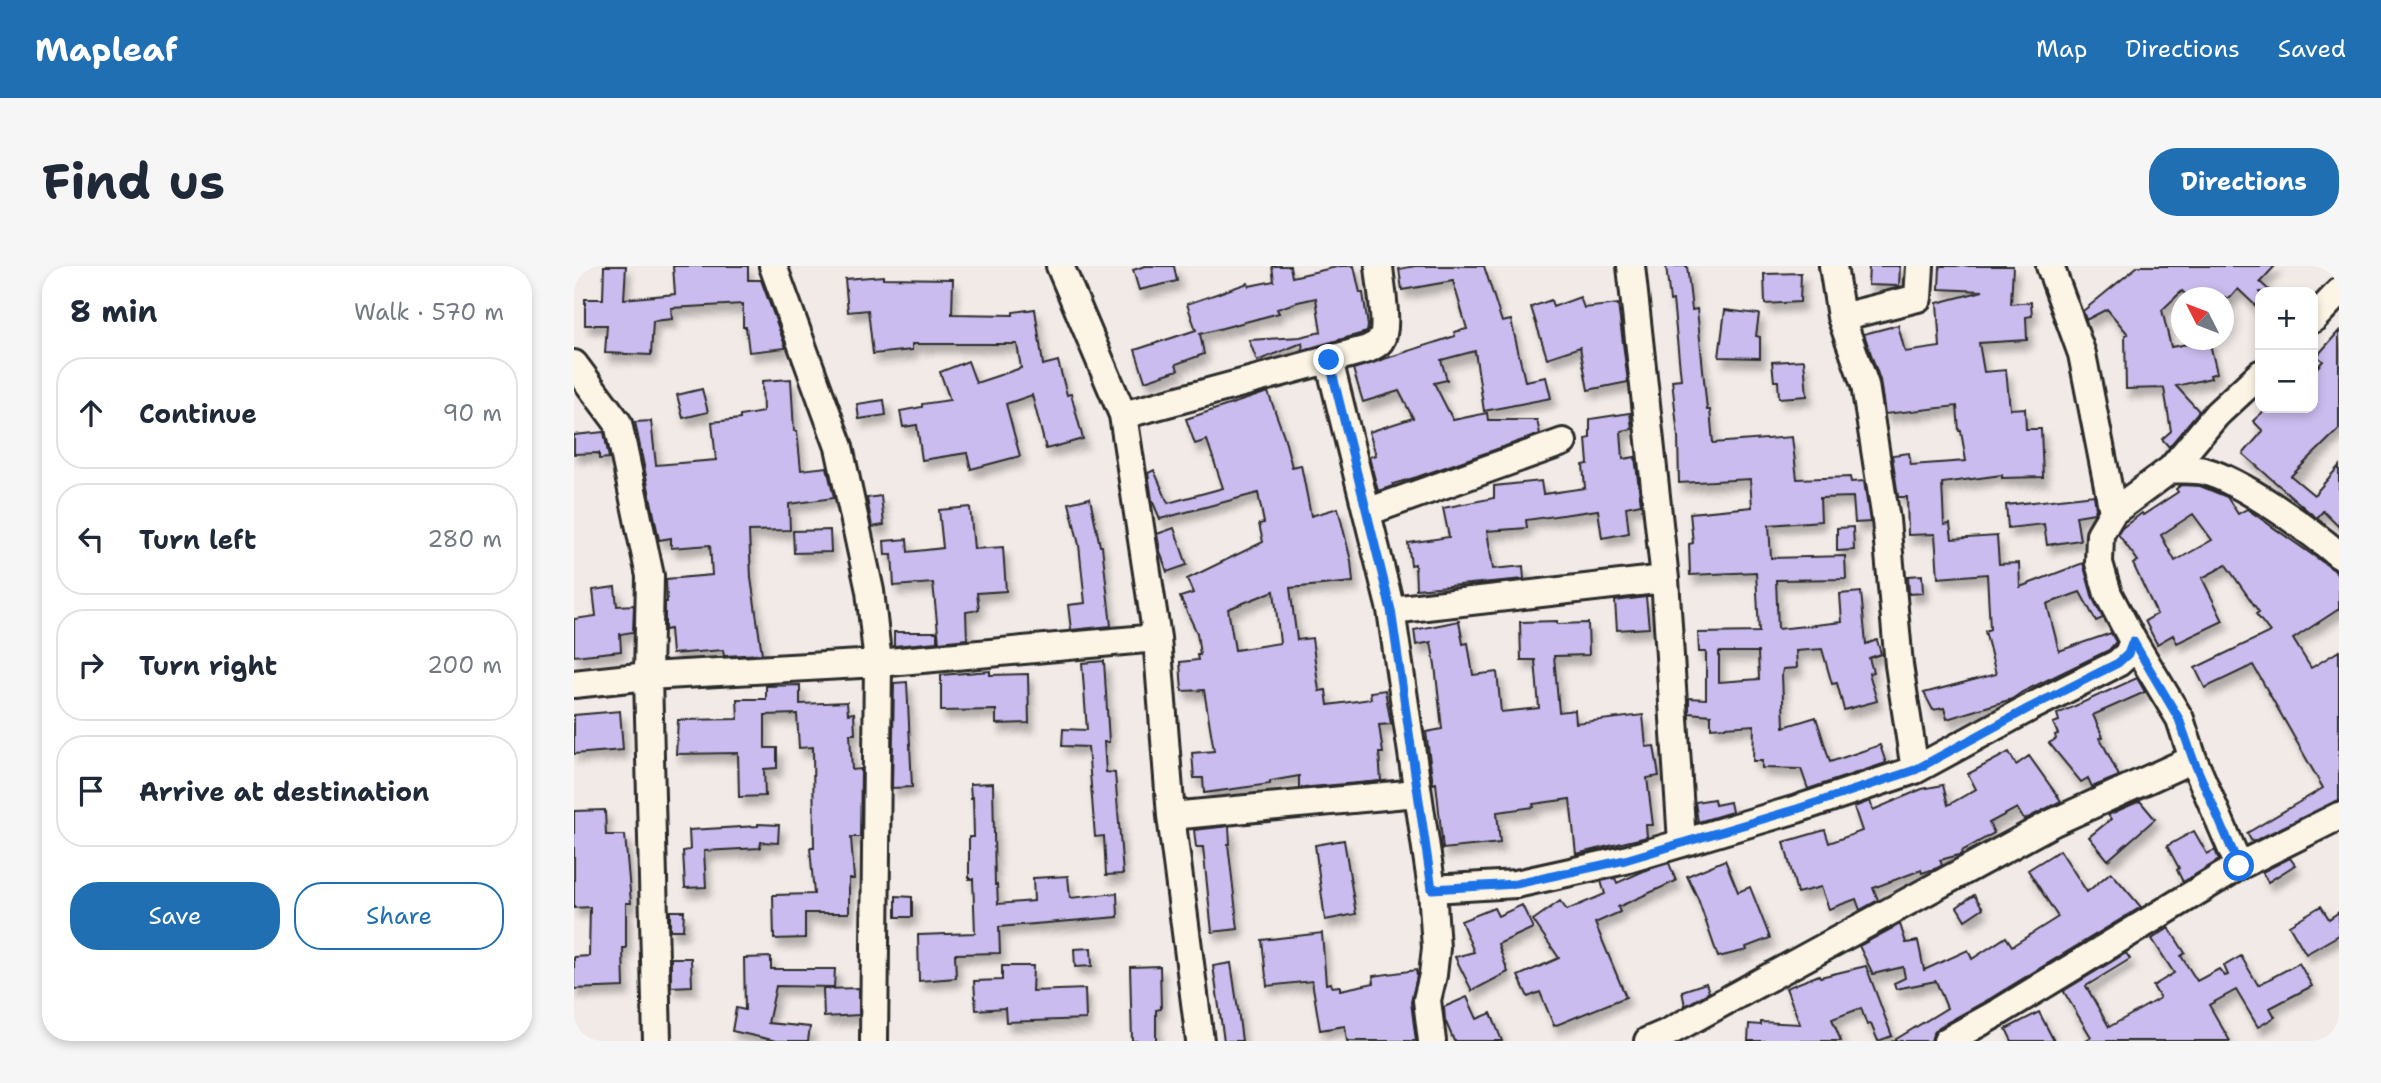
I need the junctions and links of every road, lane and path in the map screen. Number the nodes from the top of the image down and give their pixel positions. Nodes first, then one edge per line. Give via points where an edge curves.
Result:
1 (773, 266) edge
2 (1059, 266) edge
3 (1379, 266) edge
4 (1631, 266) edge
5 (1833, 266) edge
6 (1920, 266) edge
7 (2050, 266) edge
8 (2339, 292) edge
9 (2318, 314) edge
10 (1841, 317) junction
11 (1329, 360) junction
12 (574, 364) edge
13 (2255, 379) edge
14 (1122, 415) junction
15 (1563, 442) dead end
16 (2171, 469) junction
17 (1367, 512) junction
18 (2113, 512) junction
19 (2339, 555) edge
20 (1665, 579) junction
21 (1391, 610) junction
22 (1157, 638) junction
23 (2133, 641) junction
24 (878, 663) junction
25 (648, 676) junction
26 (574, 684) edge
27 (2193, 759) junction
28 (1915, 770) junction
29 (1417, 793) junction
30 (1171, 816) junction
31 (2339, 816) edge
32 (1682, 842) junction
33 (2239, 866) junction
34 (1432, 889) junction
35 (657, 1041) edge
36 (874, 1041) edge
37 (1199, 1041) edge
38 (1433, 1041) edge
39 (1648, 1041) edge
40 (1947, 1041) edge

1 - 24 street via 839,447 870,591
2 - 14 street
3 - 11 street via 1385,323 1381,340 1368,349
4 - 20 street
5 - 10 street
6 - 10 street via 1918,298
7 - 18 street via 2082,354
8 - 9 street
10 - 28 street via 1865,385
11 - 14 street
11 - 17 street
12 - 25 street via 618,423 650,576
13 - 16 street via 2217,414
14 - 22 street
15 - 17 street
16 - 18 street
16 - 19 street via 2203,471 2238,485
17 - 21 street
18 - 23 street via 2100,534 2099,563 2108,594
20 - 21 street
20 - 32 street
21 - 29 street
22 - 24 street
22 - 30 street
23 - 27 street via 2179,719
23 - 28 street via 2118,663
24 - 25 street
24 - 36 street
25 - 26 street
25 - 35 street
27 - 33 street
27 - 39 street via 2052,823
28 - 32 street
29 - 30 street
29 - 34 street
30 - 37 street
31 - 33 street
32 - 34 street via 1516,884
33 - 40 street
34 - 38 street via 1436,948 1427,1000

